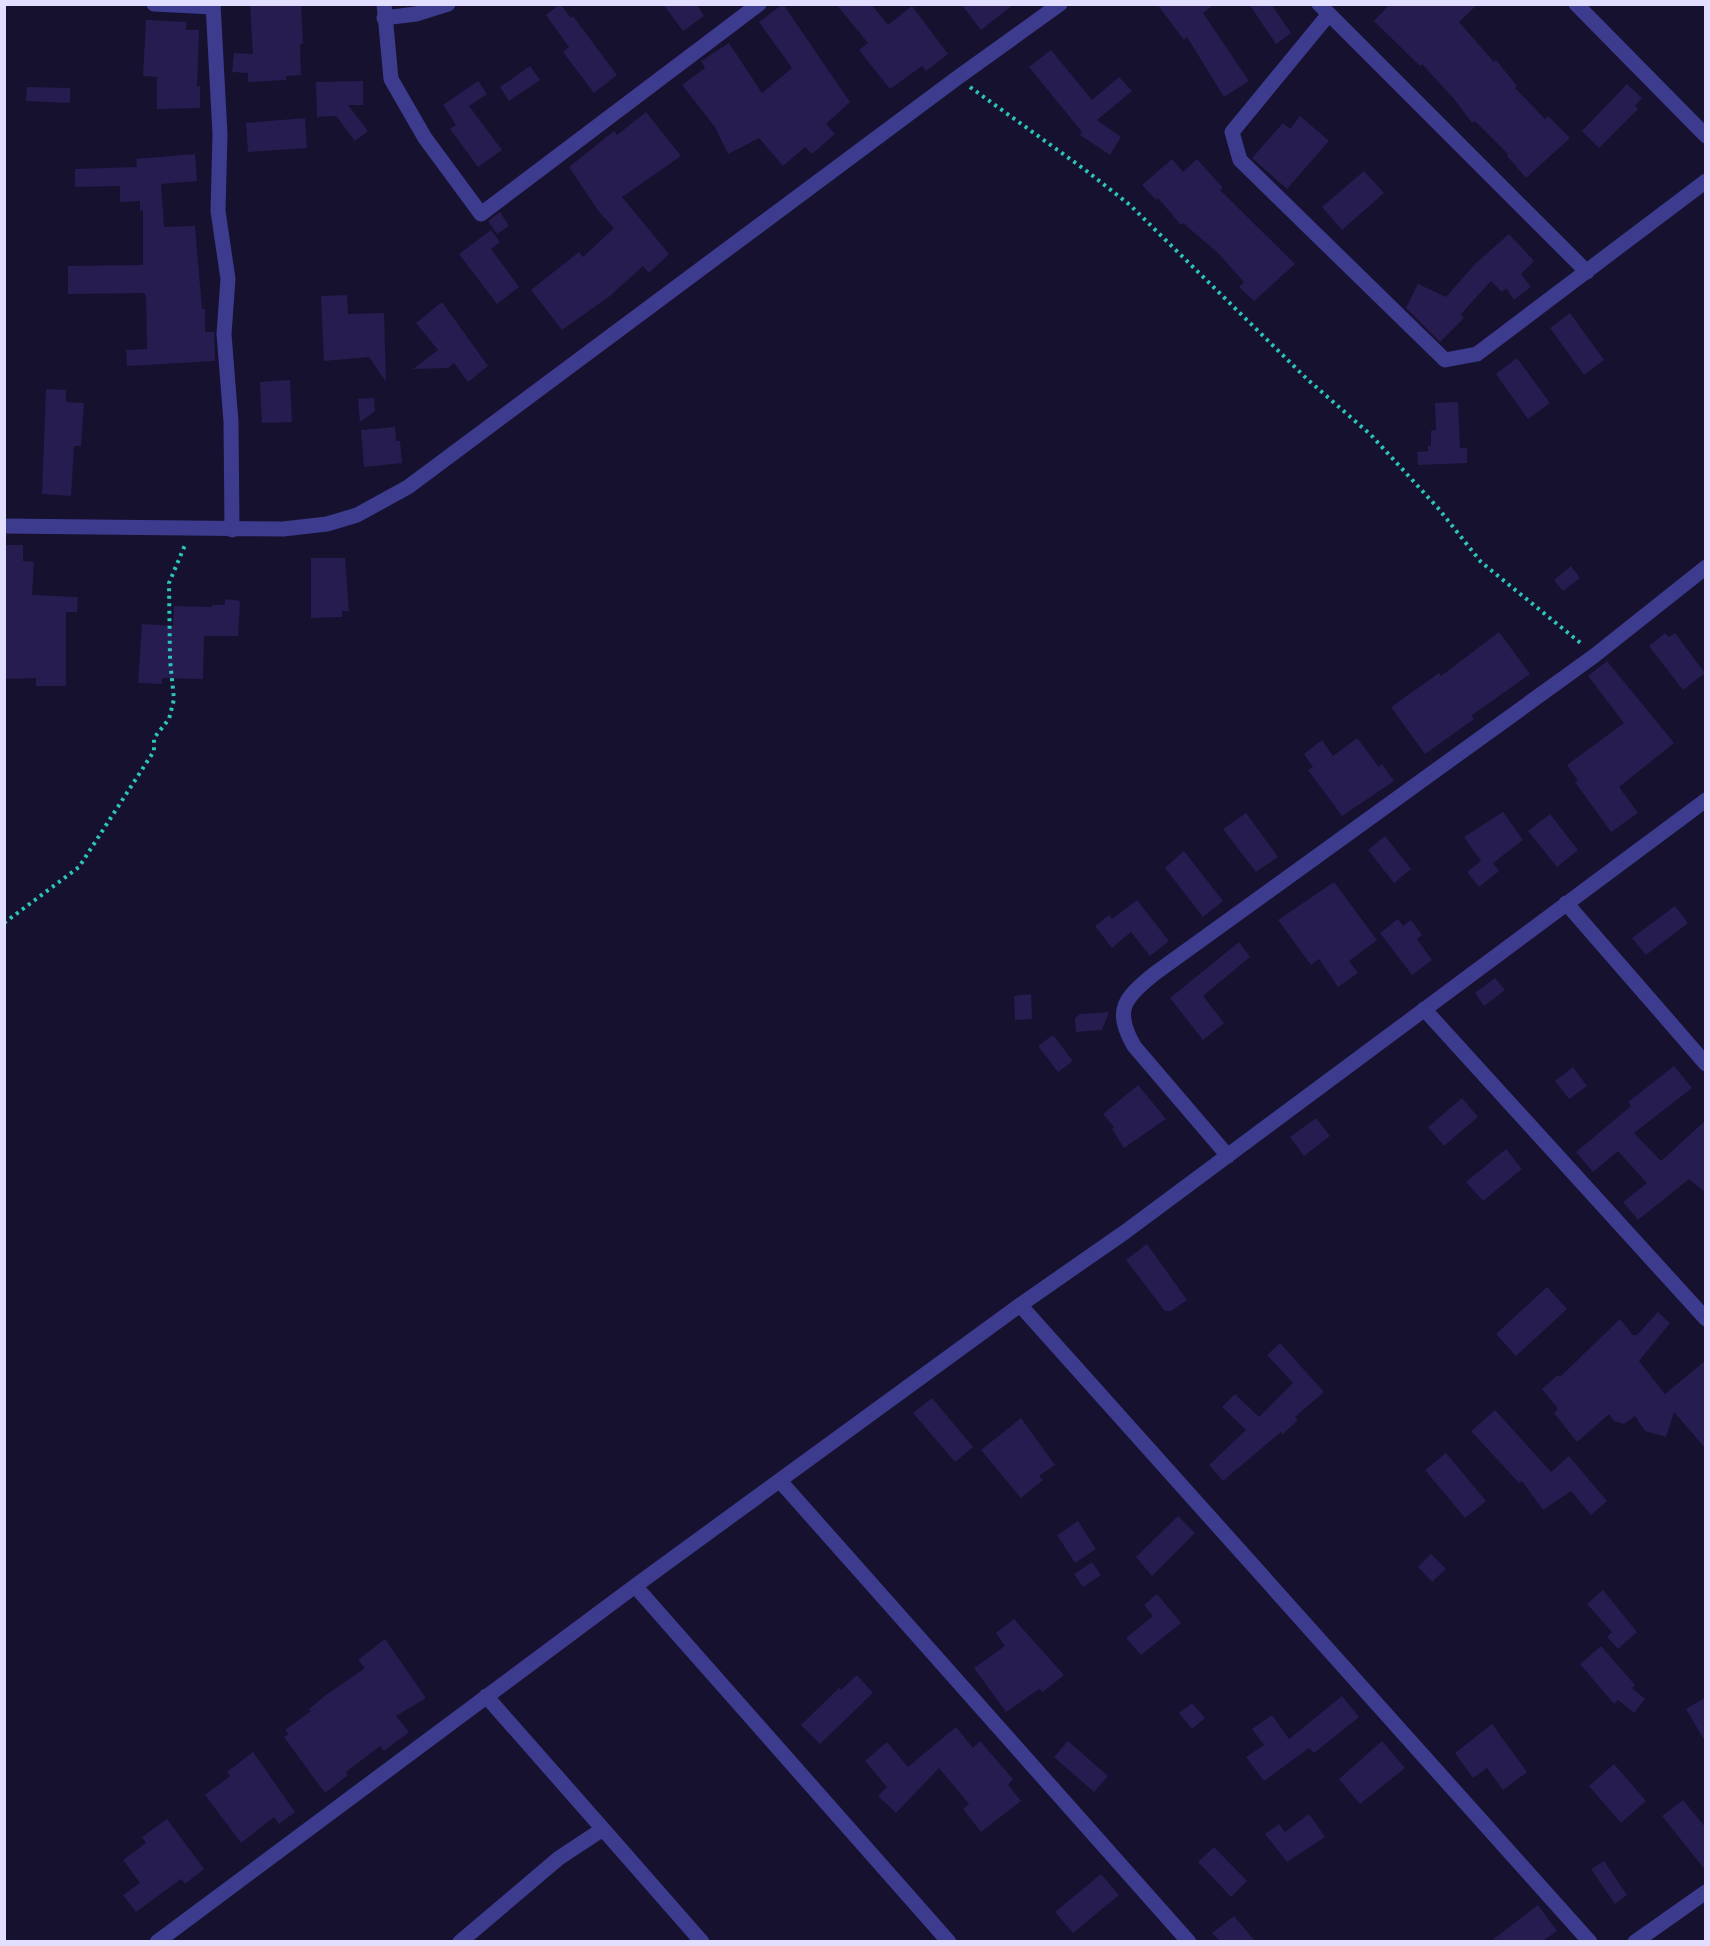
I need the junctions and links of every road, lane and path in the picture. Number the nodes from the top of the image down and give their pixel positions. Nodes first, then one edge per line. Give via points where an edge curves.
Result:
1 (154, 4) edge
2 (448, 4) edge
3 (759, 4) edge
4 (1060, 4) edge
5 (1576, 4) edge
6 (213, 6) edge
7 (1324, 9) edge
8 (384, 11) edge
9 (957, 78) junction
10 (1706, 136) edge
11 (1706, 181) edge
12 (1587, 272) junction
13 (4, 526) edge
14 (191, 530) junction
15 (232, 530) junction
16 (1706, 567) edge
17 (1594, 656) junction
18 (1706, 800) edge
19 (1566, 903) junction
20 (4, 923) edge
21 (1424, 1009) junction
22 (1706, 1064) edge
23 (1228, 1156) junction
24 (1020, 1305) junction
25 (1706, 1319) edge
26 (780, 1481) junction
27 (635, 1586) junction
28 (486, 1696) junction
29 (603, 1829) junction
30 (1706, 1892) edge
31 (466, 1940) edge
32 (157, 1941) edge
33 (702, 1941) edge
34 (949, 1941) edge
35 (1189, 1941) edge
36 (1590, 1941) edge
37 (1635, 1941) edge

1 - 6 street
2 - 8 street via 416,14
3 - 8 street via 481,214 425,138 391,79
4 - 9 street
5 - 10 street
6 - 15 street via 220,134 218,211 228,279 225,334
7 - 12 street
7 - 12 street via 1232,132 1240,160 1445,360 1477,354
9 - 15 street via 408,487 357,516 327,524
9 - 17 path via 1130,205 1307,379 1371,435 1438,508 1480,562
11 - 12 street
13 - 14 street
14 - 15 street
14 - 20 path via 169,583 174,699 169,719 154,738 154,751 84,862
16 - 17 street
17 - 23 street via 1154,974 1125,1002 1124,1023 1134,1046
18 - 19 street
19 - 21 street
19 - 22 street
21 - 23 street
21 - 25 street
23 - 24 street
24 - 26 street
24 - 36 street
26 - 27 street
26 - 35 street
27 - 28 street
27 - 34 street
28 - 29 street
28 - 32 street
29 - 31 street via 559,1858
29 - 33 street
30 - 37 street

